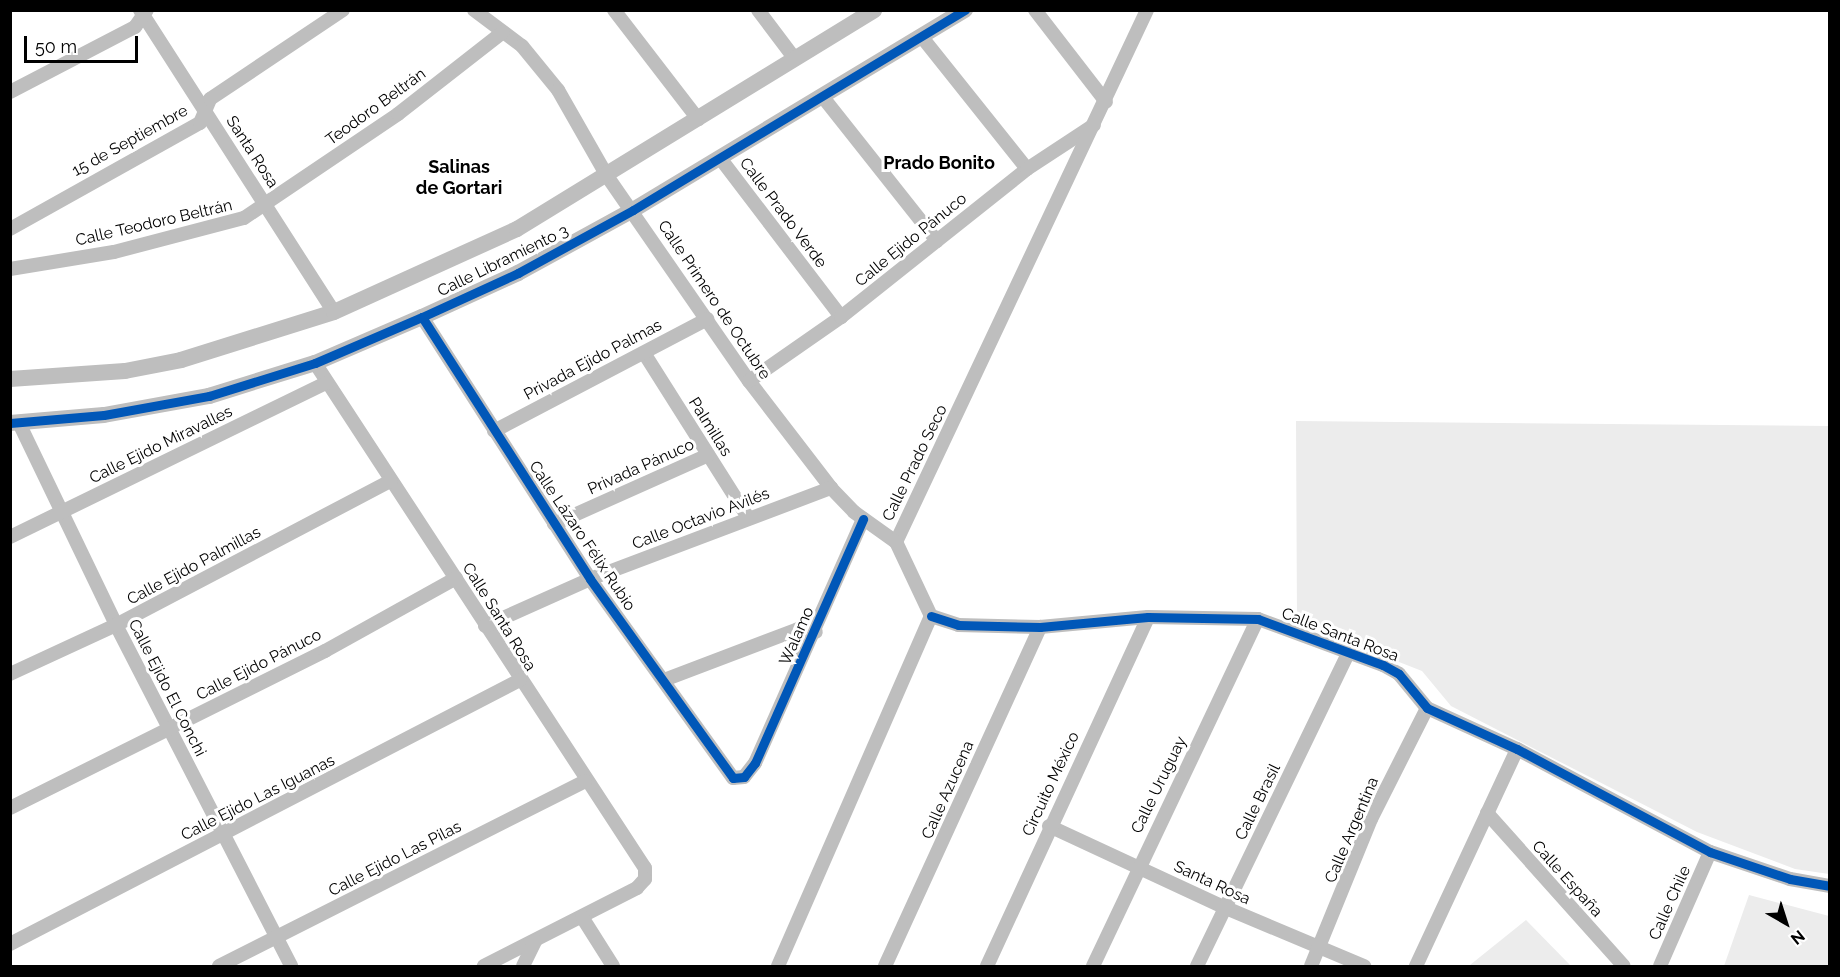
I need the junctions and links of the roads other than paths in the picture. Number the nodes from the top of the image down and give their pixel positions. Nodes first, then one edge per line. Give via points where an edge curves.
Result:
1 (343, 10) edge
2 (474, 10) edge
3 (614, 10) edge
4 (758, 10) edge
5 (874, 10) edge
6 (965, 10) edge
7 (1035, 10) edge
8 (1147, 10) edge
9 (144, 12) edge
10 (503, 33) junction
11 (921, 36) junction
12 (795, 59) junction
13 (10, 92) edge
14 (822, 96) junction
15 (1106, 102) junction
16 (206, 110) junction
17 (698, 119) junction
18 (1094, 125) junction
19 (720, 158) junction
20 (1027, 169) junction
21 (607, 176) junction
22 (267, 206) junction
23 (633, 210) junction
24 (10, 229) edge
25 (937, 241) junction
26 (10, 268) edge
27 (334, 312) junction
28 (422, 317) junction
29 (841, 317) junction
30 (707, 319) junction
31 (644, 353) junction
32 (315, 363) junction
33 (10, 379) edge
34 (749, 381) junction
35 (326, 383) junction
36 (15, 423) edge
37 (494, 431) junction
38 (708, 454) junction
39 (390, 481) junction
40 (831, 489) junction
41 (60, 512) junction
42 (749, 519) junction
43 (863, 519) junction
44 (554, 524) junction
45 (10, 537) edge
46 (896, 542) junction
47 (456, 578) junction
48 (590, 579) junction
49 (932, 616) junction
50 (1148, 617) junction
51 (1257, 619) junction
52 (116, 625) junction
53 (485, 627) junction
54 (1040, 627) junction
55 (816, 632) junction
56 (1349, 652) junction
57 (10, 674) edge
58 (520, 680) junction
59 (664, 680) junction
60 (1427, 708) junction
61 (169, 729) junction
62 (1517, 749) junction
63 (725, 767) joint
64 (585, 781) junction
65 (10, 808) edge
66 (1486, 813) junction
67 (1049, 825) junction
68 (224, 833) junction
69 (1710, 852) junction
70 (1137, 866) junction
71 (1830, 886) edge
72 (1226, 908) junction
73 (582, 917) junction
74 (277, 937) junction
75 (535, 941) junction
76 (10, 944) edge
77 (1321, 948) junction
78 (219, 966) edge
79 (291, 966) edge
80 (484, 966) edge
81 (523, 966) edge
82 (613, 966) edge
83 (778, 966) edge
84 (885, 966) edge
85 (987, 966) edge
86 (1093, 966) edge
87 (1197, 966) edge
88 (1311, 966) edge
89 (1364, 966) edge
90 (1416, 966) edge
91 (1624, 966) edge
92 (1660, 966) edge

1 - 16 street, 15 de Septiembre via 210,99
2 - 10 street, Calle Primero de Octubre
3 - 17 street
4 - 12 street
5 - 12 street, Calle Libramiento 3
6 - 11 street, Calle Libramiento 3
7 - 15 street
8 - 15 street, Calle Prado Seco
9 - 13 street via 135,27
9 - 16 street, Santa Rosa
10 - 21 street, Calle Primero de Octubre via 522,46 558,90
10 - 22 street, Teodoro Beltrán
11 - 14 street, Calle Libramiento 3
11 - 20 street
12 - 17 street, Calle Libramiento 3
14 - 19 street, Calle Libramiento 3
14 - 25 street
15 - 18 street, Calle Prado Seco
16 - 22 street, Santa Rosa
16 - 24 street, 15 de Septiembre via 200,123
17 - 21 street, Calle Libramiento 3
18 - 20 street, Calle Ejido Pánuco
18 - 46 street, Calle Prado Seco
19 - 23 street, Calle Libramiento 3
19 - 29 street, Calle Prado Verde
20 - 25 street, Calle Ejido Pánuco
21 - 23 street, Calle Primero de Octubre
21 - 27 street, Calle Libramiento 3 via 480,248
22 - 26 street, Calle Teodoro Beltrán via 244,218 114,252
22 - 27 street, Santa Rosa
23 - 28 street, Calle Libramiento 3 via 518,273
23 - 30 street, Calle Primero de Octubre
25 - 29 street, Calle Ejido Pánuco
27 - 33 street, Calle Libramiento 3 via 181,360 125,371
28 - 32 street, Calle Libramiento 3
28 - 37 street, Calle Lázaro Félix Rubio
29 - 34 street, Calle Ejido Pánuco
30 - 31 street, Privada Ejido Palmas
30 - 34 street, Calle Primero de Octubre
31 - 37 street, Privada Ejido Palmas
31 - 38 street, Palmillas
32 - 35 street, Calle Santa Rosa
32 - 36 street, Calle Libramiento 3 via 157,408
34 - 40 street, Calle Primero de Octubre
35 - 39 street, Calle Santa Rosa
35 - 41 street, Calle Ejido Miravalles
36 - 41 street, Calle Ejido El Conchi
37 - 44 street, Calle Lázaro Félix Rubio
38 - 42 street, Palmillas
38 - 44 street, Privada Pánuco
39 - 47 street, Calle Santa Rosa
39 - 52 street, Calle Ejido Palmillas
40 - 42 street, Calle Octavio Avilés
40 - 43 street, Calle Primero de Octubre
41 - 45 street, Calle Ejido Miravalles
41 - 52 street, Calle Ejido El Conchi
42 - 48 street, Calle Octavio Avilés
43 - 46 street, Calle Primero de Octubre
43 - 55 street, Walamo
44 - 48 street, Calle Lázaro Félix Rubio
46 - 49 street, Calle Prado Seco
47 - 53 street, Calle Santa Rosa
47 - 61 street, Calle Ejido Pánuco via 325,651
48 - 53 street, Calle Octavio Avilés
48 - 59 street, Calle Lázaro Félix Rubio
49 - 54 street, Calle Santa Rosa via 958,625
49 - 83 street
50 - 51 street, Calle Santa Rosa
50 - 54 street, Calle Santa Rosa
50 - 67 street, Circuito México
51 - 56 street, Calle Santa Rosa
51 - 70 street, Calle Uruguay
52 - 57 street, Calle Ejido Palmillas
52 - 61 street, Calle Ejido El Conchi
53 - 58 street, Calle Santa Rosa
54 - 84 street, Calle Azucena
55 - 59 street via 798,629
55 - 63 street, Walamo via 755,763 744,777 732,778
56 - 60 street, Calle Santa Rosa via 1399,674
56 - 72 street, Calle Brasil
58 - 64 street, Calle Santa Rosa
58 - 68 street, Calle Ejido Las Iguanas
59 - 63 street, Calle Lázaro Félix Rubio
60 - 62 street, Calle Santa Rosa
60 - 77 street, Calle Argentina via 1371,819
61 - 65 street, Calle Ejido Pánuco
61 - 68 street, Calle Ejido El Conchi
62 - 66 street
62 - 69 street, Calle Santa Rosa
64 - 73 street, Calle Santa Rosa via 645,868 645,879 637,888
64 - 74 street, Calle Ejido Las Pilas
66 - 90 street
66 - 91 street, Calle España
67 - 70 street, Santa Rosa
67 - 85 street, Circuito México
68 - 74 street, Calle Ejido El Conchi
68 - 76 street, Calle Ejido Las Iguanas
69 - 71 street, Calle Santa Rosa via 1790,879
69 - 92 street, Calle Chile
70 - 72 street, Santa Rosa
70 - 86 street, Calle Uruguay
72 - 77 street, Santa Rosa
72 - 87 street, Calle Brasil
73 - 75 street
73 - 82 street
74 - 78 street, Calle Ejido Las Pilas
74 - 79 street, Calle Ejido El Conchi
75 - 80 street
75 - 81 street
77 - 88 street, Calle Argentina
77 - 89 street, Santa Rosa

